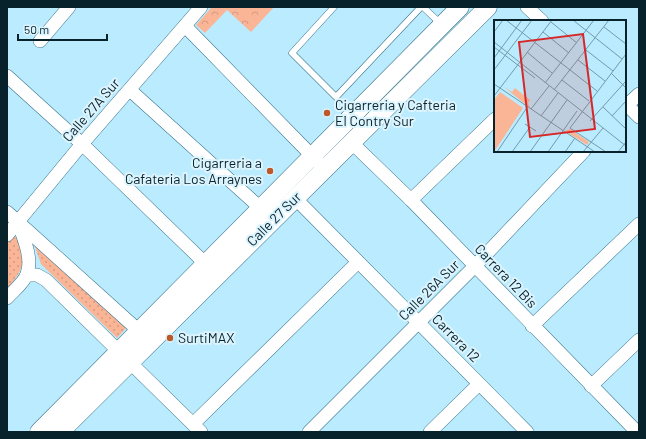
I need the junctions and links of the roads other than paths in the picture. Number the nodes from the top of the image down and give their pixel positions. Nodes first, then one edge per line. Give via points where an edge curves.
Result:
1 (68, 7) edge
2 (201, 7) edge
3 (334, 7) edge
4 (422, 7) edge
5 (460, 7) edge
6 (488, 7) edge
7 (527, 7) edge
8 (541, 20) edge
9 (442, 25) junction
10 (185, 26) junction
11 (40, 40) dead end
12 (7, 76) edge
13 (130, 90) junction
14 (639, 94) edge
15 (626, 105) edge
16 (639, 117) edge
17 (494, 120) edge
18 (351, 142) junction
19 (82, 144) junction
20 (583, 152) edge
21 (318, 163) junction
22 (295, 198) junction
23 (411, 200) junction
24 (7, 212) edge
25 (267, 214) junction
26 (18, 222) junction
27 (639, 224) edge
28 (7, 235) edge
29 (358, 262) junction
30 (474, 267) junction
31 (211, 269) junction
32 (27, 275) junction
33 (7, 298) edge
34 (418, 323) junction
35 (532, 326) junction
36 (138, 330) junction
37 (639, 340) edge
38 (125, 355) junction
39 (479, 384) junction
40 (591, 386) junction
41 (66, 425) edge
42 (197, 428) edge
43 (39, 432) edge
44 (309, 432) edge
45 (430, 432) edge
46 (527, 432) edge
47 (637, 432) edge

1 - 11 street
2 - 10 street, Calle 27A Sur
3 - 4 lane via 292,53 336,97
4 - 9 lane
5 - 9 main road, Calle 27 Sur
6 - 18 main road, Calle 27 Sur
7 - 8 street
9 - 21 main road, Calle 27 Sur
10 - 13 street, Calle 27A Sur
10 - 21 street
12 - 19 street
13 - 19 street, Calle 27A Sur
13 - 25 street
14 - 15 street
15 - 16 street
17 - 23 street
18 - 21 main road, Calle 27 Sur
18 - 23 street, Carrera 12 Bis
19 - 26 street, Calle 27A Sur
19 - 31 street
20 - 30 street, Calle 26A Sur
21 - 22 main road, Calle 27 Sur
21 - 25 main road, Calle 27 Sur
22 - 25 main road, Calle 27 Sur
22 - 29 street, Carrera 12
23 - 30 street, Carrera 12 Bis
24 - 26 street
25 - 31 main road, Calle 27 Sur
26 - 28 street, Calle 27A Sur
26 - 32 street via 27,252
26 - 36 street
27 - 35 street
29 - 34 street, Carrera 12
29 - 42 street
30 - 34 street, Calle 26A Sur
30 - 35 street, Carrera 12 Bis
31 - 36 main road, Calle 27 Sur
31 - 38 main road, Calle 27 Sur
32 - 33 street
32 - 38 street via 37,275 46,280
34 - 39 street, Carrera 12
34 - 44 street, Calle 26A Sur
35 - 40 street, Carrera 12 Bis
36 - 38 main road, Calle 27 Sur
37 - 40 street
38 - 41 main road, Calle 27 Sur
38 - 42 street
39 - 45 street
39 - 46 street, Carrera 12
40 - 47 street, Carrera 12 Bis
41 - 43 main road, Calle 27 Sur

